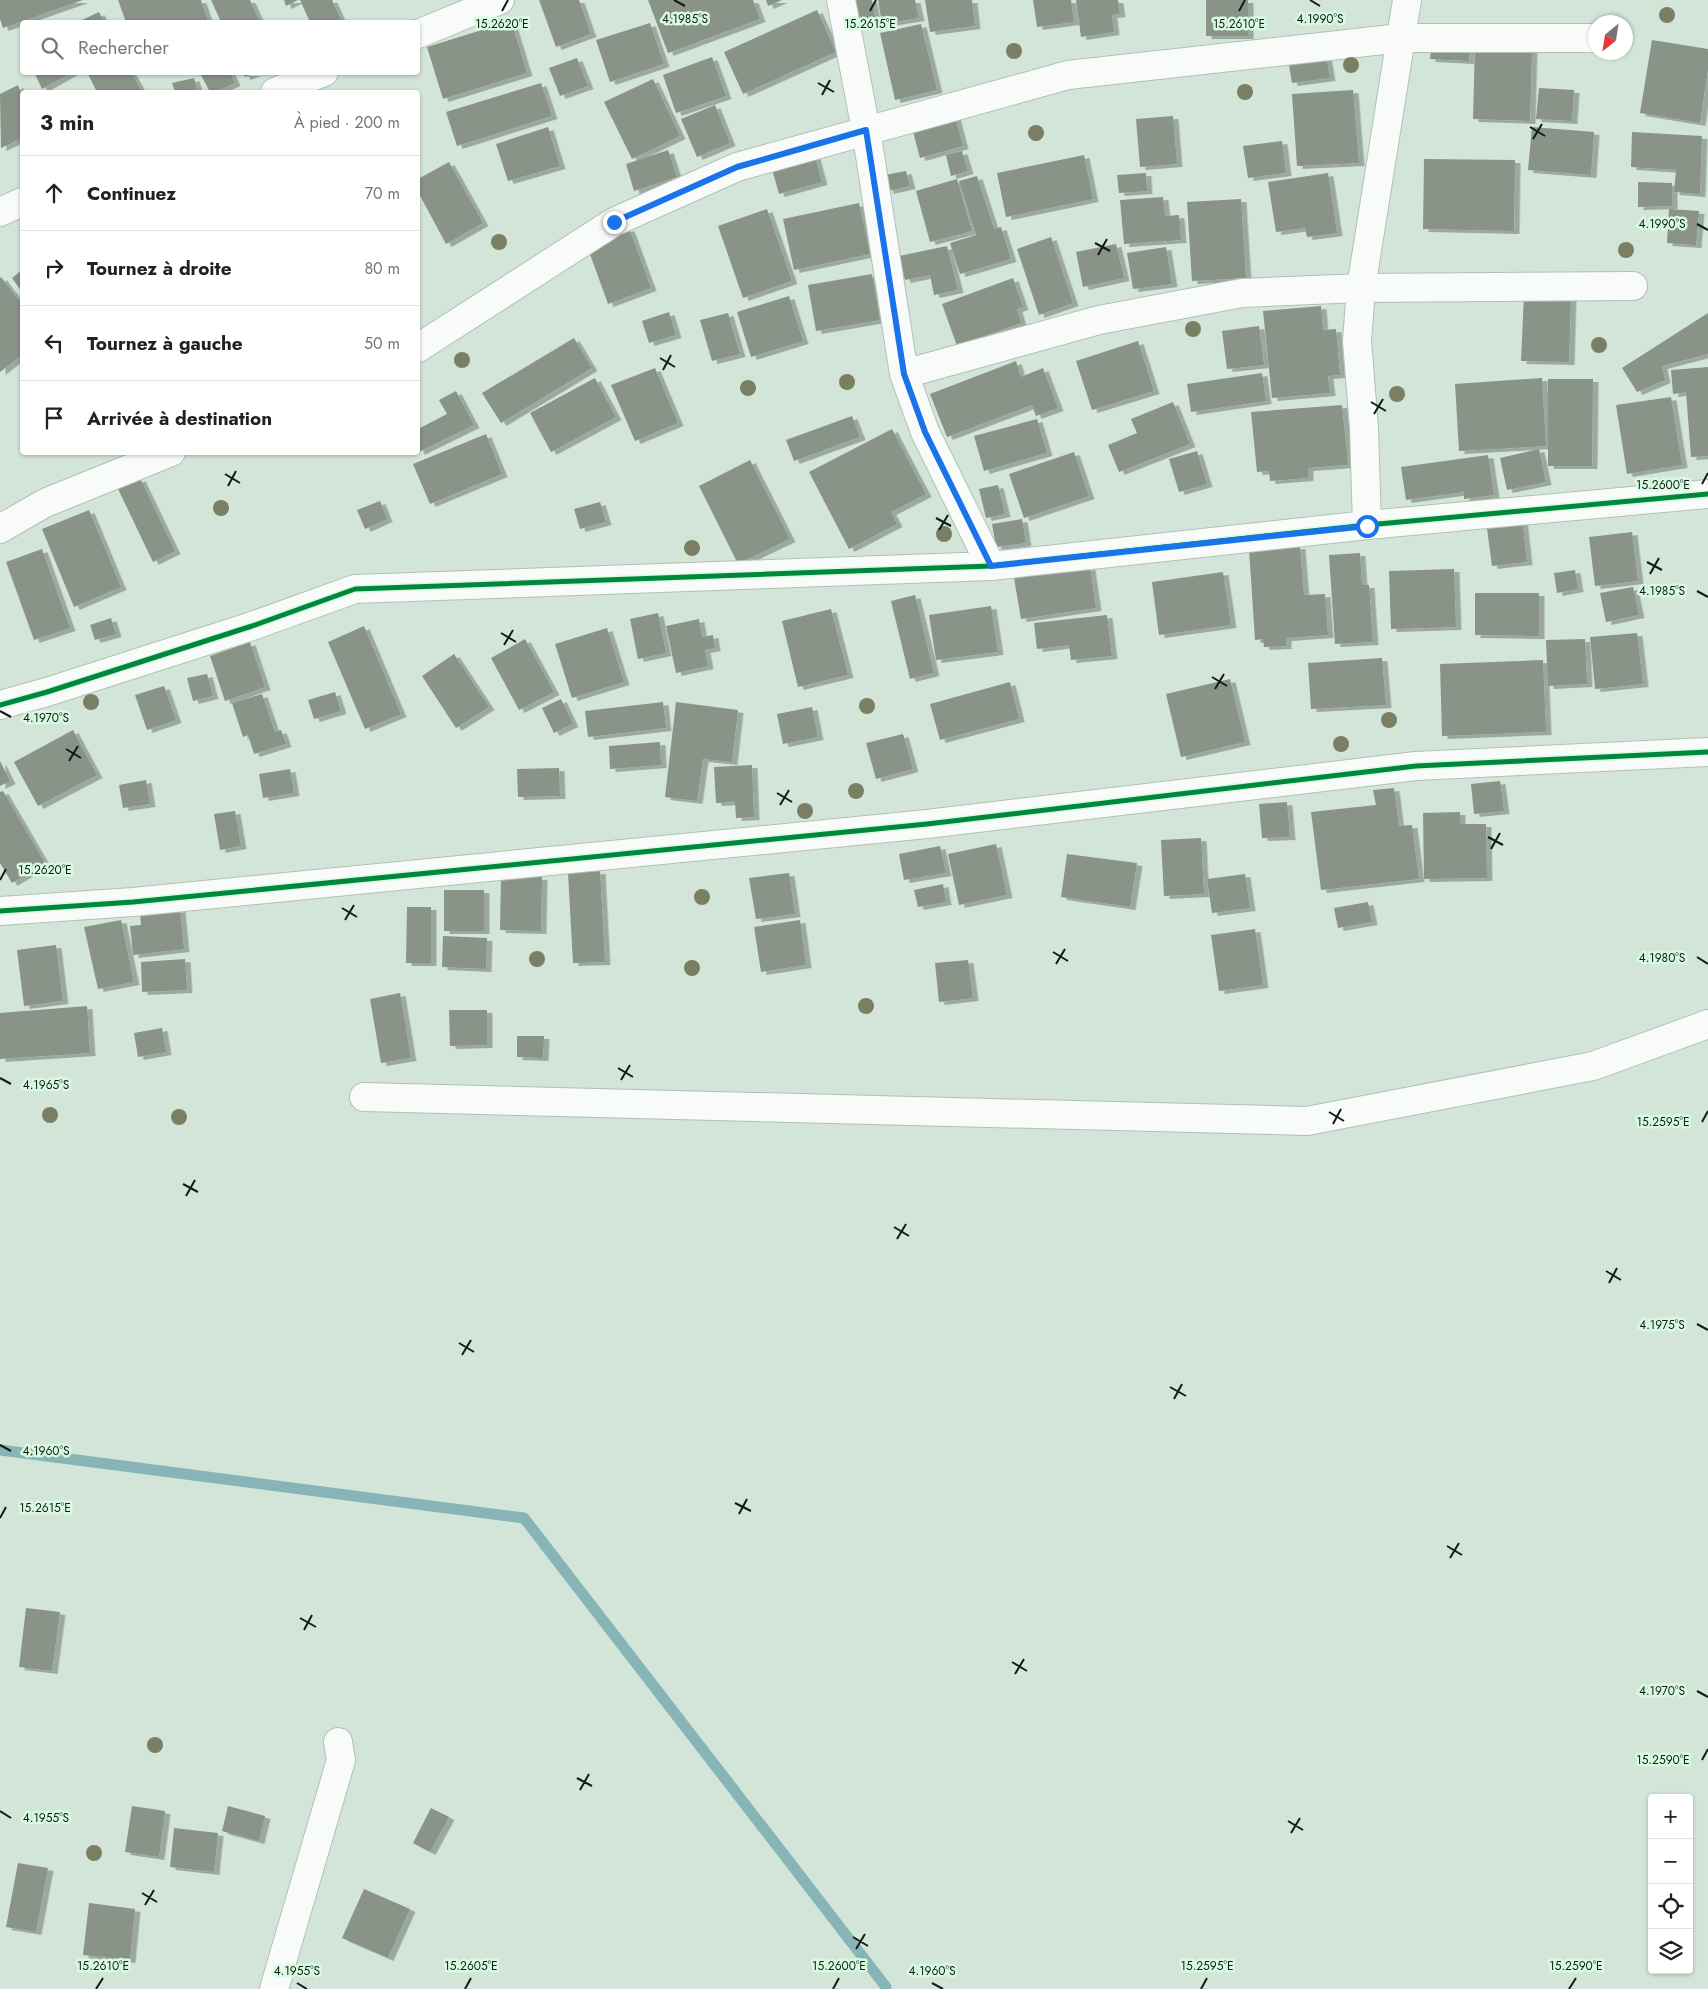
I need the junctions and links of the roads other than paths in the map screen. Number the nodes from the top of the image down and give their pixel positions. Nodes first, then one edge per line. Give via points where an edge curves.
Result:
1 (500, 0) edge
2 (841, 0) edge
3 (1406, 0) edge
4 (420, 33) edge
5 (1401, 38) junction
6 (1588, 38) edge
7 (317, 75) edge
8 (280, 90) edge
9 (866, 130) junction
10 (20, 203) edge
11 (0, 212) edge
12 (1633, 286) dead end
13 (1361, 288) junction
14 (420, 347) edge
15 (904, 374) junction
16 (164, 455) edge
17 (1708, 494) edge
18 (1367, 526) junction
19 (0, 529) edge
20 (991, 566) junction
21 (0, 705) edge
22 (1708, 752) edge
23 (0, 910) edge
24 (1708, 1024) edge
25 (364, 1097) dead end
26 (338, 1742) dead end
27 (274, 1989) edge

1 - 4 street
2 - 9 street
3 - 5 street
5 - 6 street
5 - 9 street via 1068,75
5 - 13 street
7 - 8 street
9 - 14 street via 737,167 614,222
9 - 15 street
10 - 11 street
12 - 13 street
13 - 15 street via 1242,293 1099,320
13 - 18 street via 1357,341
15 - 20 street via 925,432
16 - 19 street via 45,503
17 - 18 street
18 - 20 street
20 - 21 street via 355,589 252,626
22 - 23 street via 1416,766 926,824 133,902
24 - 25 street via 1593,1066 1307,1121
26 - 27 street via 341,1760

